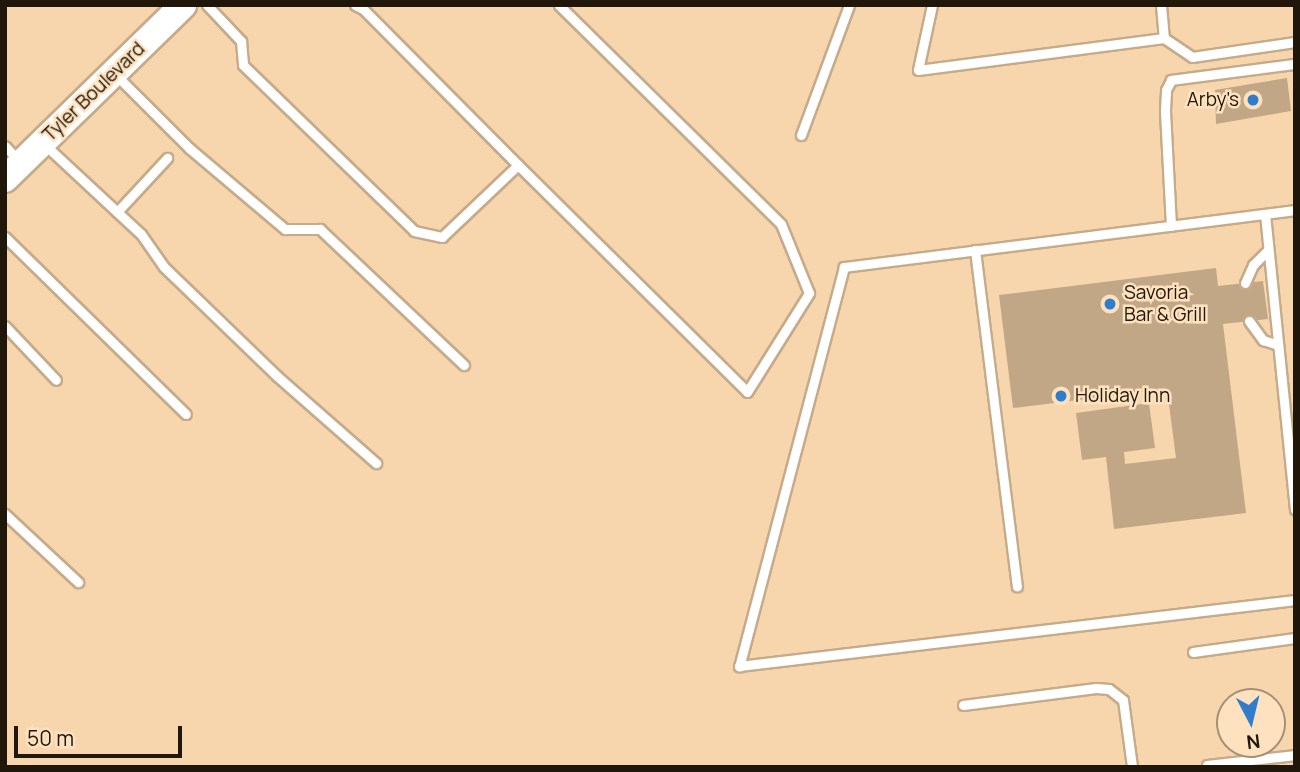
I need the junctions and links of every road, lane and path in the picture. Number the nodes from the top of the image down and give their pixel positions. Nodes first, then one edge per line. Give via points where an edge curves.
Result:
1 (183, 5) edge
2 (207, 5) edge
3 (355, 5) edge
4 (559, 5) edge
5 (849, 5) edge
6 (932, 5) edge
7 (1161, 5) edge
8 (1164, 38) junction
9 (1295, 43) edge
10 (1295, 64) edge
11 (114, 73) junction
12 (801, 135) dead end
13 (43, 142) junction
14 (167, 159) dead end
15 (11, 163) edge
16 (518, 165) junction
17 (1295, 210) edge
18 (117, 212) junction
19 (1265, 214) junction
20 (1171, 226) junction
21 (5, 237) edge
22 (975, 250) junction
23 (1268, 250) junction
24 (1245, 283) dead end
25 (1249, 321) dead end
26 (5, 326) edge
27 (1278, 345) junction
28 (464, 365) dead end
29 (56, 380) dead end
30 (1295, 383) edge
31 (1282, 385) junction
32 (186, 414) dead end
33 (1291, 433) edge
34 (376, 463) dead end
35 (1295, 509) edge
36 (5, 514) edge
37 (78, 582) dead end
38 (1017, 586) dead end
39 (1295, 600) edge
40 (1295, 638) edge
41 (1194, 652) dead end
42 (963, 705) dead end
43 (1295, 755) edge
44 (1207, 765) edge
45 (1132, 767) edge

1 - 11 street, Tyler Boulevard
2 - 16 lane via 241,41 243,65 414,231 442,237
3 - 16 lane
4 - 16 lane via 781,224 809,293 747,392
5 - 12 lane
6 - 8 lane via 918,69
7 - 8 lane
8 - 9 lane via 1192,57
10 - 20 lane via 1171,80 1165,110
11 - 13 street, Tyler Boulevard
11 - 28 lane via 188,148 285,229 320,229
13 - 15 street, Tyler Boulevard
13 - 18 lane
14 - 18 lane
17 - 19 lane
18 - 34 lane via 141,234 164,267
19 - 20 lane
19 - 23 lane
20 - 22 lane
21 - 32 lane
22 - 38 lane
22 - 39 lane via 844,267 739,666
23 - 24 lane via 1253,265
23 - 27 lane
25 - 27 lane via 1263,340
26 - 29 lane
27 - 31 lane
30 - 31 lane
31 - 33 lane
33 - 35 lane
36 - 37 lane
40 - 41 lane
42 - 45 lane via 1109,690 1123,700
43 - 44 lane

